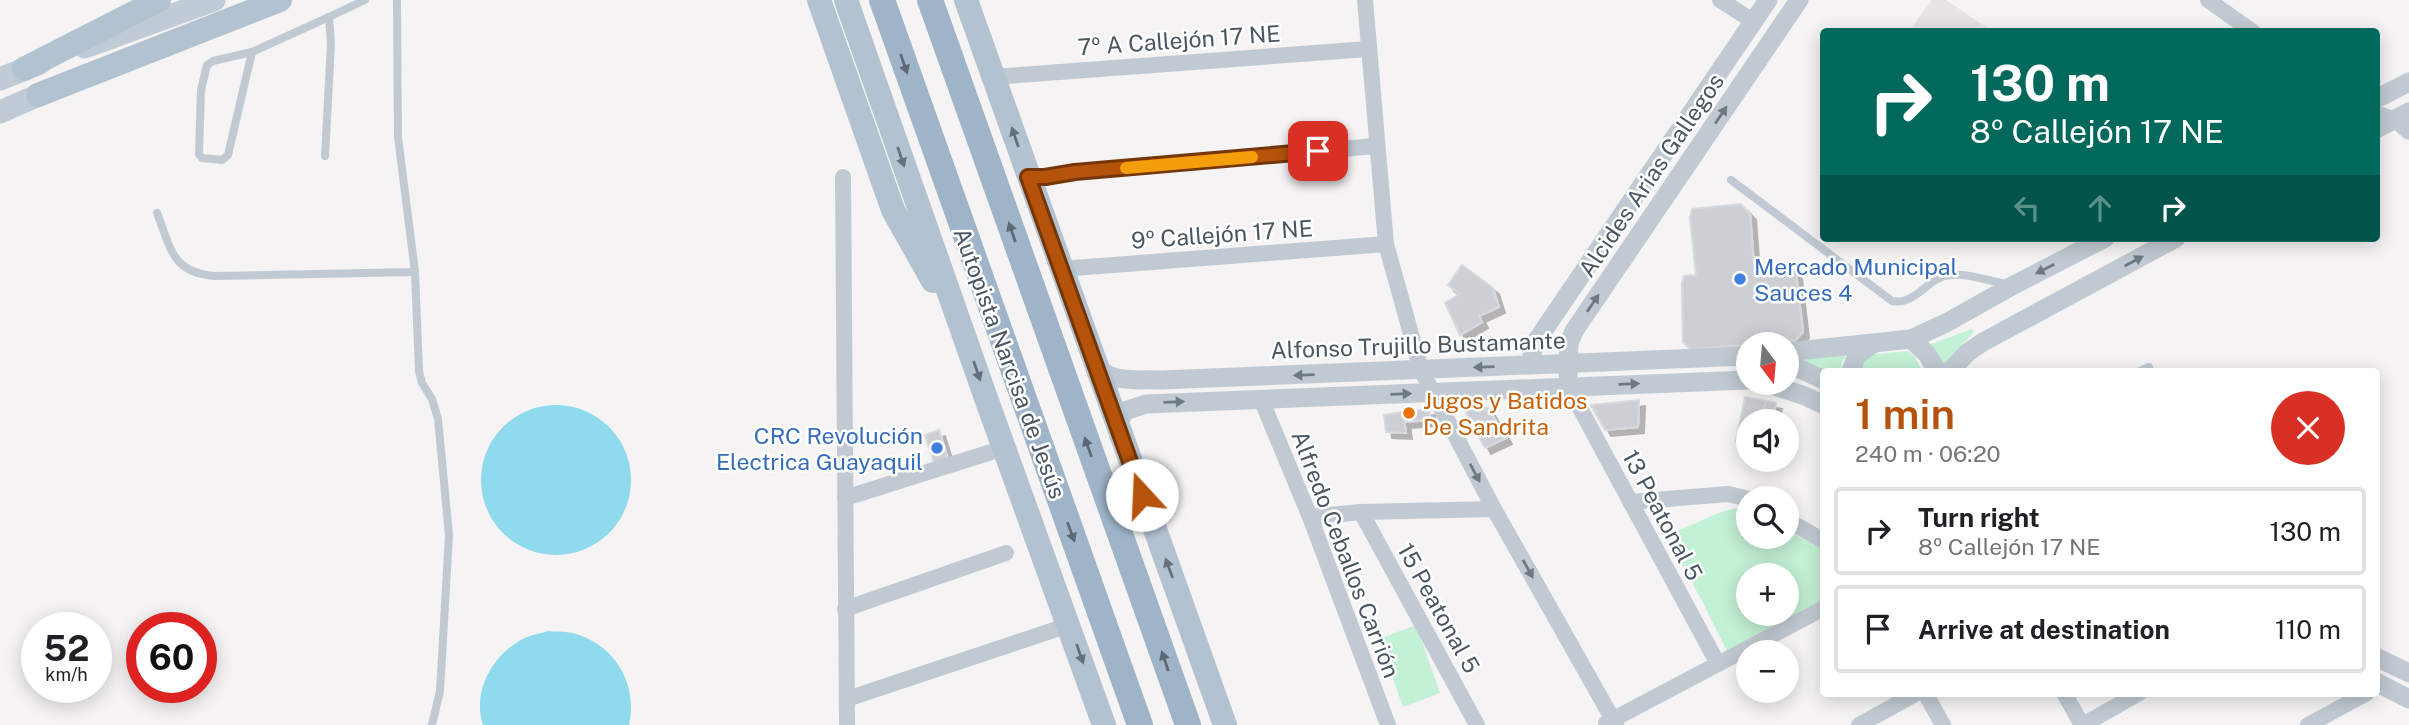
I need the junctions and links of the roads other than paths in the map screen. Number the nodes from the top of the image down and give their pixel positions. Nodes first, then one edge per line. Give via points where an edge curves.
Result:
1 (159, 0) edge
2 (214, 0) edge
3 (247, 0) edge
4 (280, 0) edge
5 (365, 0) edge
6 (397, 0) edge
7 (819, 0) edge
8 (846, 0) edge
9 (881, 0) edge
10 (930, 0) edge
11 (966, 0) edge
12 (1365, 0) edge
13 (1720, 0) edge
14 (1768, 0) edge
15 (1799, 0) edge
16 (2208, 0) edge
17 (329, 18) junction
18 (1754, 21) junction
19 (2247, 28) edge
20 (1368, 49) junction
21 (252, 52) junction
22 (24, 69) junction
23 (993, 77) junction
24 (0, 79) edge
25 (2409, 82) edge
26 (38, 95) junction
27 (2380, 97) edge
28 (0, 112) edge
29 (2397, 119) edge
30 (2380, 127) edge
31 (1376, 146) junction
32 (325, 156) dead end
33 (843, 177) dead end
34 (1028, 177) junction
35 (1731, 180) dead end
36 (157, 213) dead end
37 (2097, 242) edge
38 (2169, 242) edge
39 (1386, 244) junction
40 (1061, 269) junction
41 (415, 272) junction
42 (2012, 286) junction
43 (965, 338) junction
44 (1911, 340) junction
45 (1874, 343) junction
46 (1799, 351) edge
47 (1736, 357) edge
48 (1094, 363) junction
49 (1567, 364) junction
50 (1531, 365) junction
51 (1851, 368) edge
52 (1935, 368) edge
53 (1953, 368) edge
54 (1799, 369) edge
55 (1421, 370) junction
56 (1820, 378) edge
57 (1736, 380) edge
58 (1568, 386) junction
59 (1433, 393) junction
60 (1799, 394) edge
61 (1261, 399) junction
62 (1820, 403) edge
63 (1117, 426) junction
64 (1004, 448) junction
65 (1736, 496) edge
66 (845, 498) junction
67 (1630, 502) junction
68 (1494, 509) junction
69 (1361, 512) junction
70 (1310, 517) junction
71 (1799, 527) edge
72 (1820, 539) edge
73 (1006, 553) dead end
74 (845, 609) junction
75 (1820, 609) edge
76 (1069, 625) junction
77 (2380, 659) edge
78 (1718, 664) junction
79 (2409, 673) edge
80 (2380, 688) edge
81 (1910, 697) edge
82 (1927, 697) edge
83 (2066, 697) edge
84 (2132, 697) edge
85 (2358, 697) edge
86 (847, 699) junction
87 (2409, 699) edge
88 (1611, 723) edge
89 (432, 725) edge
90 (847, 725) edge
91 (1104, 725) edge
92 (1140, 725) edge
93 (1188, 725) edge
94 (1225, 725) edge
95 (1388, 725) edge
96 (1477, 725) edge
97 (1859, 725) edge
98 (1943, 725) edge
99 (2082, 725) edge
100 (2308, 725) edge

1 - 22 main road
2 - 22 main road
3 - 26 main road
4 - 26 main road
5 - 17 lane
6 - 41 lane via 398,137
7 - 43 main road via 893,210
8 -> 43 main road, Autopista Narcisa de Jesús
9 -> 92 highway, Autopista Narcisa de Jesús
93 -> 10 highway, Autopista Narcisa de Jesús
11 - 23 main road
12 - 20 street
13 - 18 street
14 - 18 street, Alcides Arias Gallegos
49 -> 15 street, Alcides Arias Gallegos via 1574,331
16 - 19 street
17 - 21 lane
17 - 32 lane
18 - 50 street, Alcides Arias Gallegos via 1533,346
20 - 23 street, 7º A Callejón 17 NE
20 - 31 street
21 - 21 lane via 228,155 222,160 202,158 201,90 207,65
22 - 24 main road
34 -> 23 main road
25 - 27 street
26 - 28 main road
29 - 30 street
31 - 34 street
31 - 39 street
33 - 66 street
34 - 40 main road
35 - 42 lane via 1892,300 1911,298 1940,277 1951,275
36 - 41 lane via 176,260 195,275
37 -> 42 street
53 -> 38 street via 1983,342
39 - 40 street, 9º Callejón 17 NE
39 - 55 street
40 - 48 main road
41 - 89 lane via 419,371 439,419 449,535 440,691
42 - 44 street
43 -> 64 main road, Autopista Narcisa de Jesús
44 - 45 street
44 - 52 street
45 - 46 street
45 - 51 street via 1857,355
47 - 49 street, Alfonso Trujillo Bustamante
55 -> 48 street, Alfonso Trujillo Bustamante via 1161,380 1117,379
48 - 63 main road
49 - 50 street, Alfonso Trujillo Bustamante
49 - 58 street, Alcides Arias Gallegos
50 -> 55 street, Alfonso Trujillo Bustamante
54 - 56 street
55 - 59 street
58 -> 57 street, Alfonso Trujillo Bustamante
58 - 59 street, Alfonso Trujillo Bustamante
58 - 67 street, 13 Peatonal 5
61 -> 59 street, Alfonso Trujillo Bustamante
59 -> 68 street
60 - 62 street
63 -> 61 street, Alfonso Trujillo Bustamante via 1125,411 1146,404
61 - 70 street, Alfredo Ceballos Carrión
94 -> 63 main road
64 - 66 street
64 - 76 main road, Autopista Narcisa de Jesús
65 - 67 street
66 - 74 street
67 - 78 street, 13 Peatonal 5
68 - 69 street
68 -> 88 street
69 - 70 street
69 - 96 street, 15 Peatonal 5
70 - 95 street, Alfredo Ceballos Carrión
71 - 72 street
73 - 74 street
74 - 86 street
75 - 78 street
76 - 86 street
76 -> 91 main road, Autopista Narcisa de Jesús
77 - 79 street
78 - 88 street
80 - 87 street
81 - 97 street
82 - 98 street
83 - 99 street
84 - 99 street
85 - 100 street
86 - 90 street

